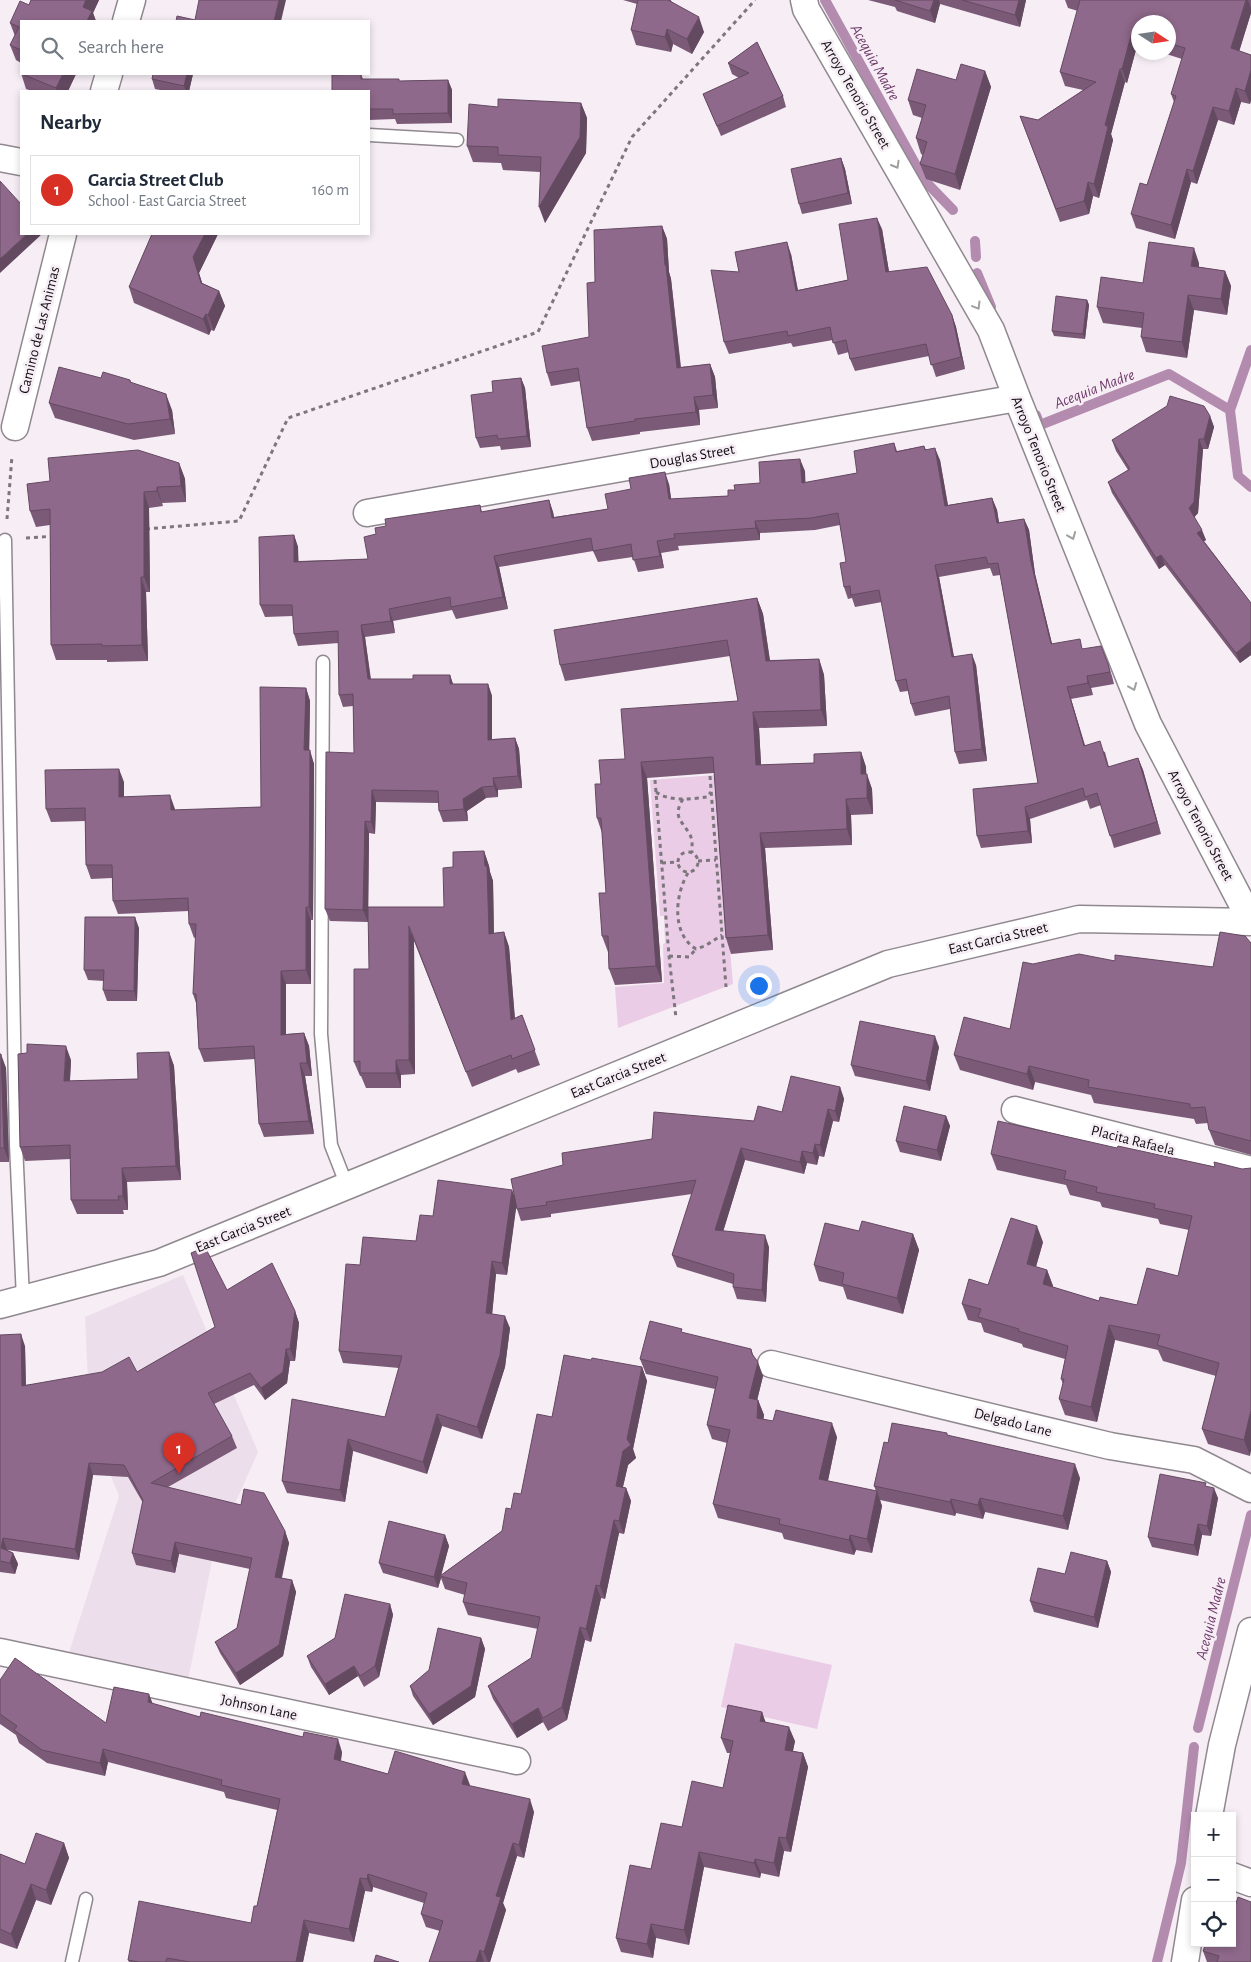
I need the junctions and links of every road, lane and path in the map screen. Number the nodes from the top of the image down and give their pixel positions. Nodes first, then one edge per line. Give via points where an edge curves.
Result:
1 (132, 0) edge
2 (756, 0) edge
3 (804, 0) edge
4 (126, 20) edge
5 (109, 75) edge
6 (104, 90) edge
7 (370, 135) edge
8 (457, 140) dead end
9 (0, 158) edge
10 (20, 162) edge
11 (63, 235) edge
12 (1017, 398) junction
13 (14, 427) joint
14 (367, 513) dead end
15 (142, 529) edge
16 (64, 535) edge
17 (5, 540) junction
18 (323, 662) dead end
19 (710, 776) edge
20 (655, 780) edge
21 (656, 792) junction
22 (711, 792) junction
23 (682, 799) junction
24 (692, 853) junction
25 (716, 860) junction
26 (698, 861) junction
27 (678, 862) junction
28 (662, 863) junction
29 (688, 873) junction
30 (1251, 921) edge
31 (722, 935) junction
32 (696, 949) junction
33 (669, 956) junction
34 (726, 987) dead end
35 (680, 1049) junction
36 (1015, 1110) dead end
37 (1251, 1170) edge
38 (347, 1186) junction
39 (12, 1302) edge
40 (771, 1364) dead end
41 (1251, 1489) edge
42 (1251, 1631) edge
43 (0, 1652) edge
44 (517, 1761) dead end
45 (1210, 1812) edge
46 (1236, 1877) edge
47 (1251, 1883) edge
48 (86, 1899) dead end
49 (1195, 1902) edge
50 (72, 1962) edge
51 (1185, 1962) edge

1 - 4 street
2 - 15 path via 632,138 538,332 288,418 240,521
3 -> 12 street, Arroyo Tenorio Street via 806,9 991,330
5 - 6 street
7 - 8 lane
9 - 10 street
11 - 13 street, Camino de Las Animas
12 - 14 street, Douglas Street
12 -> 30 street, Arroyo Tenorio Street via 1148,724
13 - 17 path
16 - 17 path
17 - 39 lane via 16,1170
18 - 38 lane via 321,1034 331,1145
19 - 22 path
20 - 21 path
21 - 23 path
21 - 28 path
22 - 23 path via 707,797
22 - 25 path
23 - 24 path via 679,820 690,834
24 - 26 path
24 - 27 path via 683,854
25 - 26 path
25 - 31 path
26 - 29 path via 694,870
27 - 28 path
27 - 29 path via 679,868
28 - 33 path
29 - 32 path via 677,912 686,940
30 - 35 street, East Garcia Street via 1079,919 888,964
31 - 32 path
31 - 34 path
32 - 33 path via 689,957
33 - 35 path
35 - 38 street, East Garcia Street
36 - 37 street, Placita Rafaela
38 - 39 street, East Garcia Street via 159,1263
40 - 41 street, Delgado Lane via 1110,1446 1194,1460
42 - 45 street via 1222,1745
43 - 44 street, Johnson Lane
46 - 47 street
48 - 50 lane
49 - 51 street

